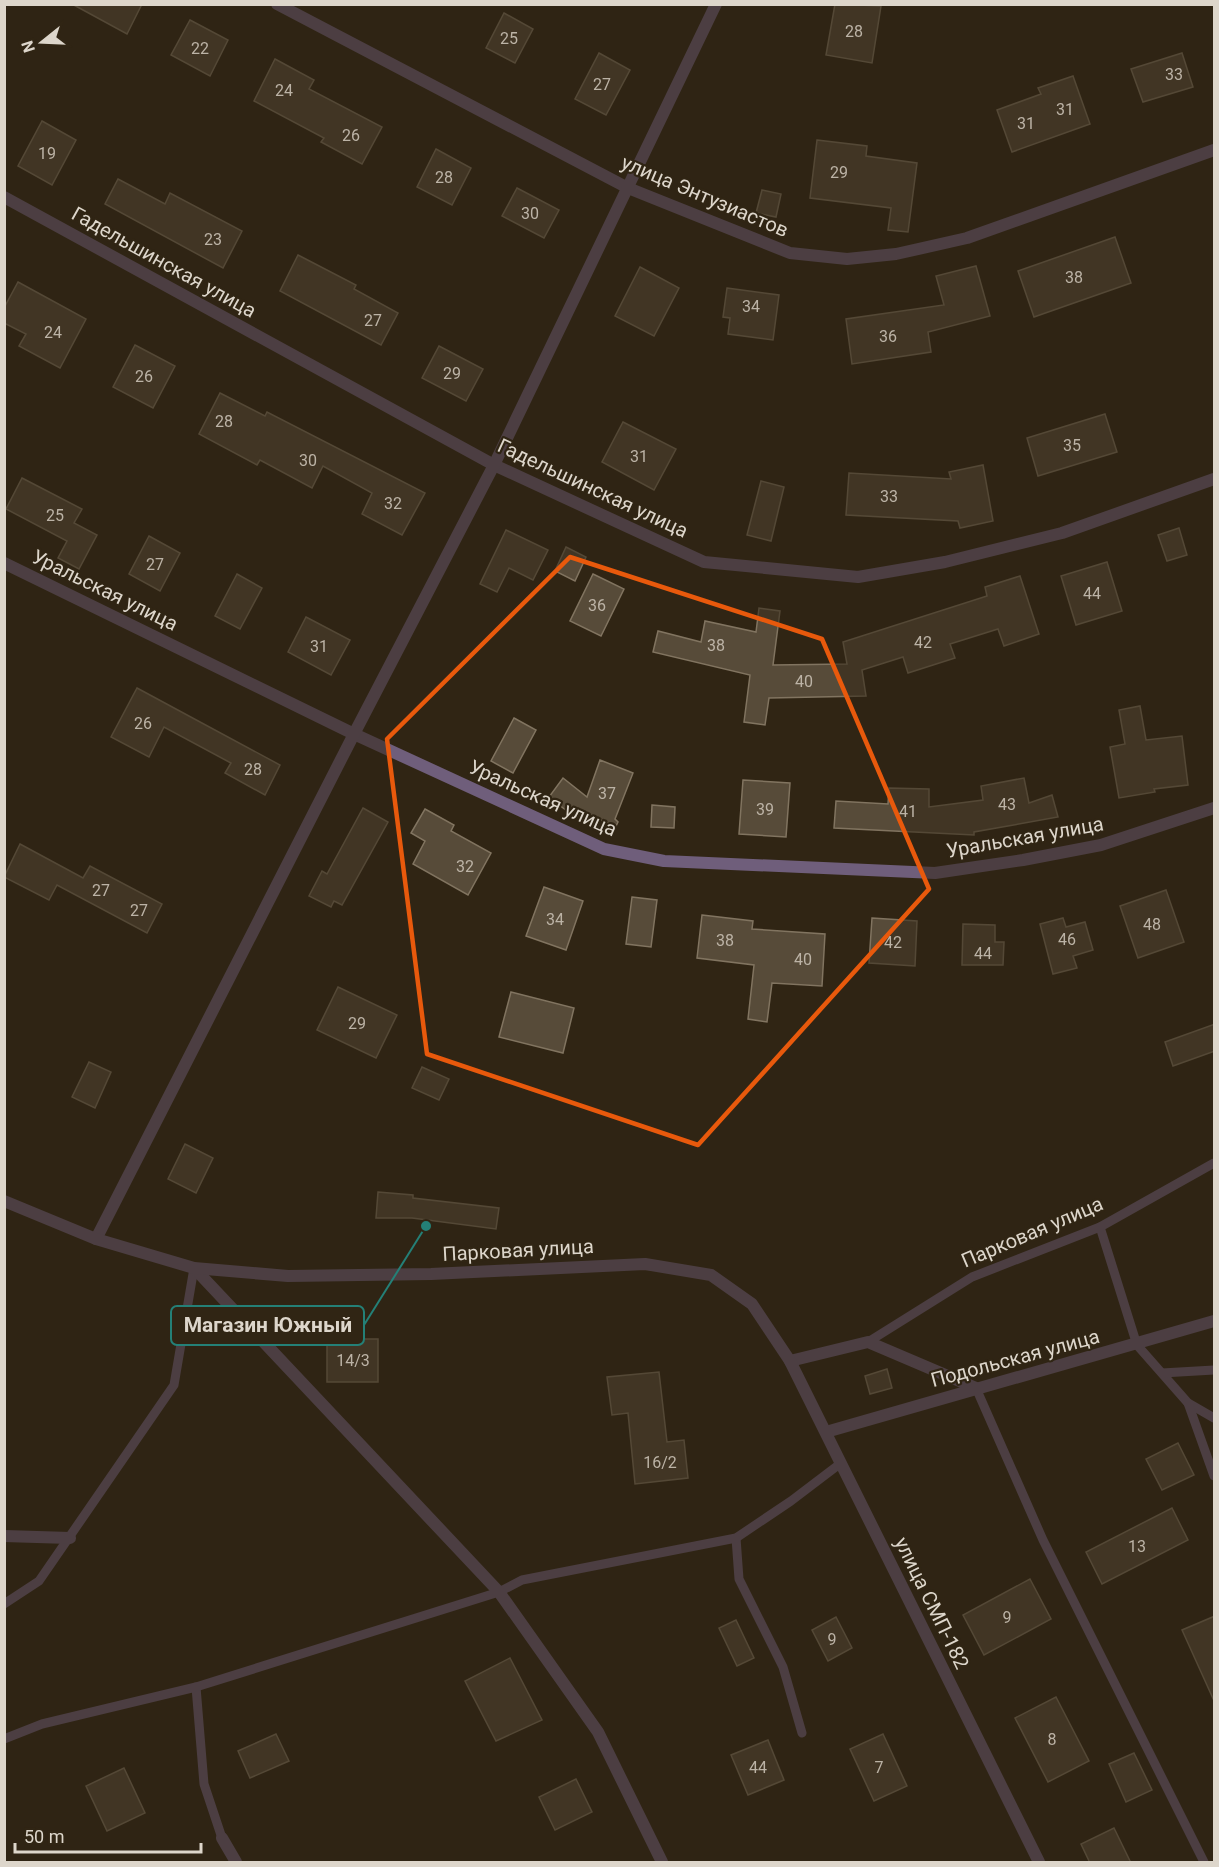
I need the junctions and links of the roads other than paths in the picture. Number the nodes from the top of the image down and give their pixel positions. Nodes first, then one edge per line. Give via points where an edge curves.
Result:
1 (277, 4) edge
2 (716, 4) edge
3 (1215, 150) edge
4 (628, 188) junction
5 (4, 197) edge
6 (494, 465) junction
7 (1215, 479) edge
8 (4, 563) edge
9 (354, 734) junction
10 (1215, 808) edge
11 (1215, 1163) edge
12 (4, 1201) edge
13 (1100, 1227) junction
14 (96, 1239) junction
15 (194, 1268) junction
16 (1215, 1321) edge
17 (868, 1342) junction
18 (1137, 1345) junction
19 (790, 1361) junction
20 (1215, 1370) edge
21 (1162, 1373) junction
22 (976, 1388) junction
23 (1188, 1403) junction
24 (1215, 1418) edge
25 (826, 1432) junction
26 (841, 1463) junction
27 (1215, 1476) edge
28 (4, 1536) edge
29 (70, 1538) junction
30 (736, 1538) junction
31 (499, 1592) junction
32 (4, 1604) edge
33 (196, 1687) junction
34 (802, 1733) dead end
35 (4, 1739) edge
36 (222, 1838) joint
37 (236, 1863) edge
38 (662, 1863) edge
39 (1039, 1863) edge
40 (1204, 1863) edge

1 - 4 street, улица Энтузиастов
2 - 4 street
3 - 4 street, улица Энтузиастов via 967,238 896,254 847,258 790,253
4 - 6 street
5 - 6 street, Гадельшинская улица
6 - 7 street, Гадельшинская улица via 704,562 858,577 945,562 1062,533
6 - 9 street
8 - 9 street, Уральская улица
9 - 10 street, Уральская улица via 604,849 663,861 935,873 1101,845
9 - 14 street
11 - 13 lane, Парковая улица
12 - 14 street, Парковая улица
13 - 17 lane, Парковая улица via 972,1277
13 - 18 lane
14 - 15 street, Парковая улица
15 - 19 street, Парковая улица via 288,1276 645,1264 711,1275 752,1304
15 - 29 lane via 174,1385
15 - 31 street
16 - 18 street, Подольская улица
17 - 19 street
17 - 22 street
18 - 21 lane
18 - 22 street, Подольская улица
19 - 25 street, улица СМП-182
20 - 21 lane
21 - 23 lane
22 - 25 street, Подольская улица
22 - 40 lane via 1043,1540
23 - 24 lane
23 - 27 lane
25 - 26 street, улица СМП-182
26 - 30 lane
26 - 39 street, улица СМП-182
28 - 29 street
29 - 32 lane via 39,1581
30 - 31 lane via 522,1580
30 - 34 lane via 739,1579 783,1667
31 - 33 lane
31 - 38 street via 598,1732
33 - 35 lane via 42,1724
33 - 36 lane via 204,1784
36 - 37 street

